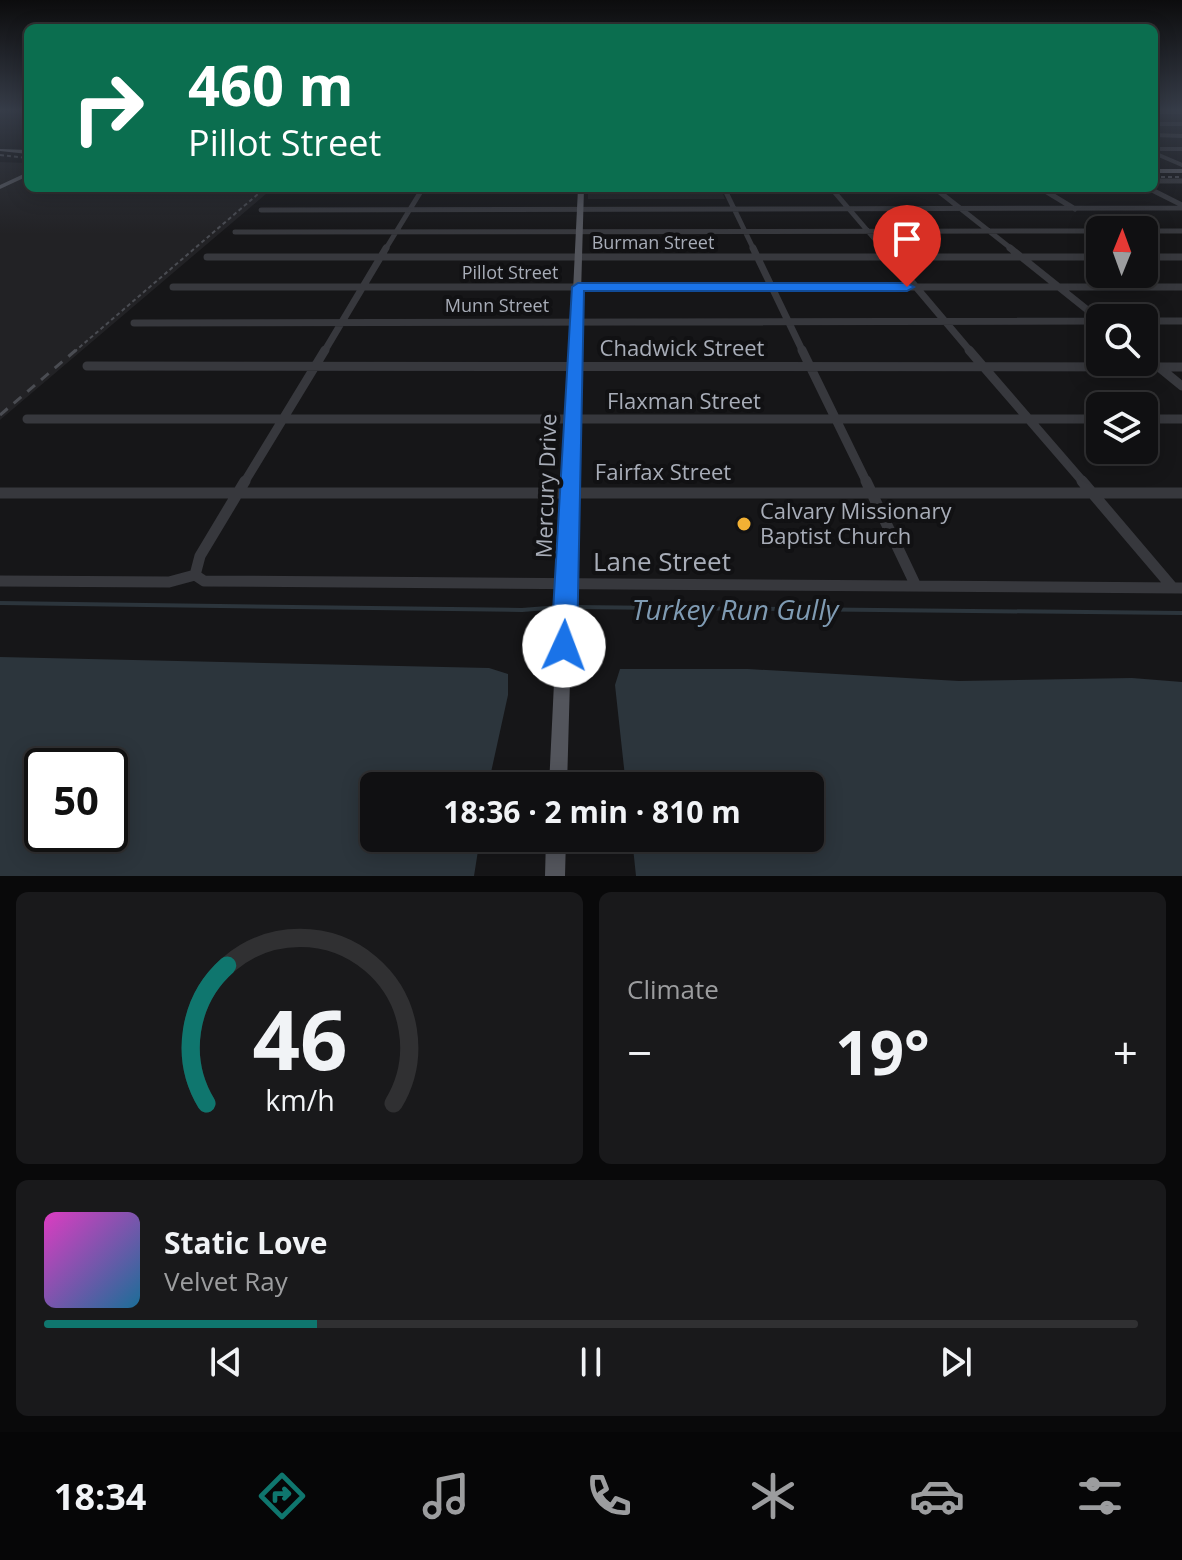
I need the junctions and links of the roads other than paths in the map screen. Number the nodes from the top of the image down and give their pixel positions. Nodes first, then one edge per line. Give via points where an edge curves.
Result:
1 (1158, 153) edge
2 (1182, 165) edge
3 (1158, 171) edge
4 (1182, 171) edge
5 (24, 176) edge
6 (1158, 181) edge
7 (1182, 181) edge
8 (0, 187) edge
9 (420, 192) edge
10 (581, 192) edge
11 (726, 192) edge
12 (835, 192) edge
13 (940, 192) edge
14 (1047, 192) edge
15 (1156, 192) edge
16 (1182, 206) edge
17 (1075, 209) junction
18 (261, 210) dead end
19 (410, 210) junction
20 (581, 210) junction
21 (735, 210) junction
22 (850, 210) junction
23 (962, 210) junction
24 (745, 231) junction
25 (868, 231) junction
26 (989, 231) junction
27 (1086, 231) edge
28 (1158, 231) edge
29 (1182, 231) edge
30 (235, 232) dead end
31 (396, 232) junction
32 (580, 232) junction
33 (207, 257) dead end
34 (381, 257) junction
35 (579, 257) junction
36 (758, 257) junction
37 (890, 257) junction
38 (1021, 257) junction
39 (1086, 257) edge
40 (1158, 257) edge
41 (1182, 257) edge
42 (173, 287) dead end
43 (363, 287) junction
44 (578, 287) junction
45 (772, 287) junction
46 (916, 287) junction
47 (1058, 287) junction
48 (1182, 287) edge
49 (1086, 309) edge
50 (1086, 320) edge
51 (789, 321) junction
52 (945, 321) junction
53 (1158, 321) edge
54 (1182, 321) edge
55 (342, 322) junction
56 (576, 322) junction
57 (134, 323) dead end
58 (87, 366) dead end
59 (315, 366) junction
60 (575, 366) junction
61 (810, 366) junction
62 (984, 366) junction
63 (1086, 367) edge
64 (1158, 367) joint
65 (1182, 367) edge
66 (1182, 386) edge
67 (27, 419) dead end
68 (283, 419) junction
69 (572, 419) junction
70 (836, 419) junction
71 (1029, 419) junction
72 (1086, 419) edge
73 (1158, 419) edge
74 (1182, 419) edge
75 (571, 492) junction
76 (0, 493) edge
77 (238, 493) junction
78 (872, 493) junction
79 (1093, 493) junction
80 (1182, 493) edge
81 (195, 575) junction
82 (0, 581) edge
83 (916, 586) junction
84 (1178, 588) edge
85 (566, 590) junction
86 (559, 772) edge
87 (556, 852) edge
88 (555, 876) edge

1 - 2 street
3 - 4 main road
5 - 8 main road
6 - 7 street
9 - 19 street
10 - 20 main road, Mercury Drive
11 - 21 street
12 - 22 street
13 - 23 street
14 - 17 street
15 - 16 street
16 - 17 street
17 - 23 street
18 - 19 street
19 - 20 street
19 - 31 street
20 - 21 street
20 - 32 main road, Mercury Drive
21 - 22 street
21 - 24 street
22 - 23 street
22 - 25 street
23 - 26 street
24 - 25 street
24 - 32 street
24 - 36 street
25 - 26 street
25 - 37 street
26 - 27 street
26 - 38 street
28 - 29 street
30 - 31 street
31 - 32 street
31 - 34 street
32 - 35 main road, Mercury Drive
33 - 34 street, Burman Street
34 - 35 street, Burman Street
34 - 43 street
35 - 36 street, Burman Street
35 - 44 main road, Mercury Drive
36 - 37 street, Burman Street
36 - 45 street
37 - 38 street, Burman Street
37 - 46 street
38 - 39 street, Burman Street
38 - 47 street
40 - 41 street
42 - 43 street, Pillot Street
43 - 44 street, Pillot Street
43 - 55 street
44 - 45 street, Pillot Street
44 - 56 main road, Mercury Drive
45 - 46 street, Pillot Street
45 - 51 street
46 - 47 street, Pillot Street
46 - 52 street
47 - 48 street, Pillot Street
47 - 49 street
50 - 52 street, Munn Street
51 - 52 street, Munn Street
51 - 56 street, Munn Street
51 - 61 street
52 - 62 street
53 - 54 street
55 - 56 street, Munn Street
55 - 57 street, Munn Street
55 - 59 street
56 - 60 main road, Mercury Drive
58 - 59 street, Chadwick Street
59 - 60 street, Chadwick Street
59 - 68 street
60 - 61 street, Chadwick Street
60 - 69 main road, Mercury Drive
61 - 62 street, Chadwick Street
61 - 70 street
62 - 63 street, Chadwick Street
62 - 71 street
64 - 65 street, Chadwick Street
64 - 66 street
67 - 68 street, Flaxman Street
68 - 69 street, Flaxman Street
68 - 77 street
69 - 70 street, Flaxman Street
69 - 75 main road, Mercury Drive
70 - 71 street, Flaxman Street
70 - 78 street
71 - 72 street, Flaxman Street
71 - 79 street
73 - 74 street
75 - 77 street, Fairfax Street
75 - 78 street, Fairfax Street
75 - 85 main road, Mercury Drive
76 - 77 street, Fairfax Street
77 - 81 street via 200,556
78 - 79 street, Fairfax Street
78 - 83 street
79 - 80 street, Fairfax Street
79 - 84 street
81 - 82 street, Lane Street via 169,582
81 - 85 street, Lane Street via 204,581
83 - 84 street, Lane Street
83 - 85 street, Lane Street
85 - 86 main road, Mercury Drive
87 - 88 main road

